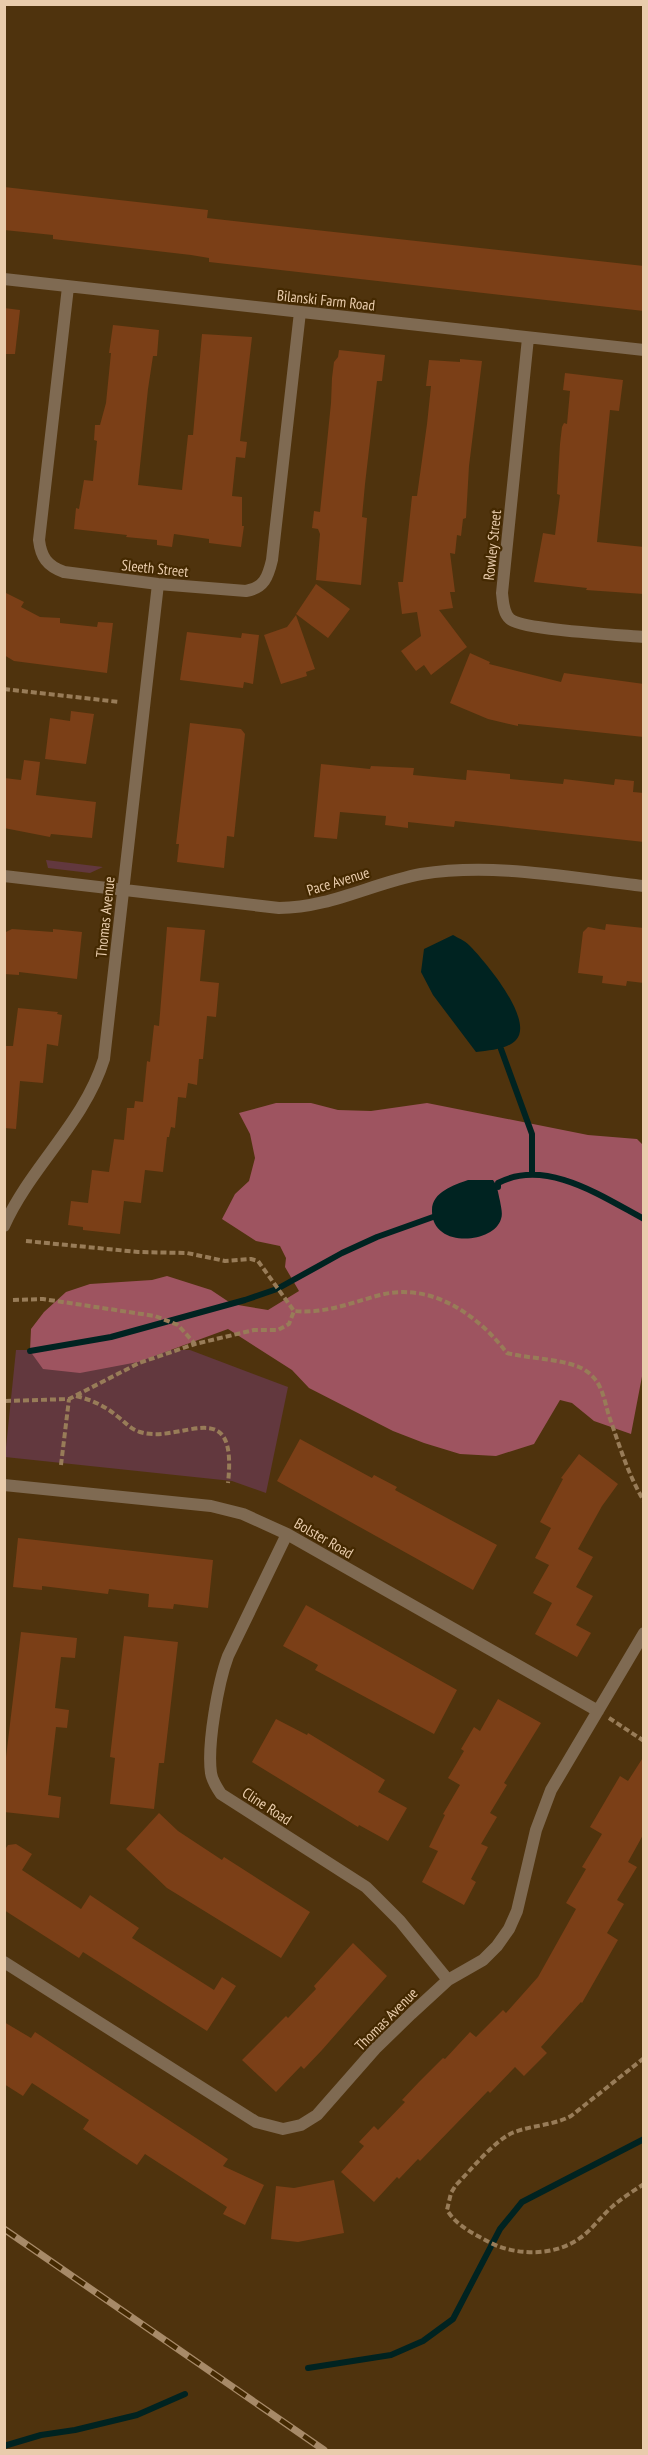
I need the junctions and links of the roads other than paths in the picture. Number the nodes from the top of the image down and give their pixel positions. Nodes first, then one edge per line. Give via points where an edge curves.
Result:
1 (4, 279) edge
2 (68, 287) junction
3 (300, 312) junction
4 (528, 338) junction
5 (644, 350) edge
6 (158, 584) junction
7 (644, 637) edge
8 (4, 876) edge
9 (644, 886) edge
10 (123, 889) junction
11 (4, 1226) edge
12 (4, 1485) edge
13 (287, 1534) junction
14 (644, 1633) edge
15 (598, 1711) junction
16 (4, 1962) edge
17 (448, 1980) junction

1 - 2 street, Bilanski Farm Road
2 - 3 street, Bilanski Farm Road
2 - 6 street, Sleeth Street via 40,551 54,568 64,572
3 - 4 street, Bilanski Farm Road
3 - 6 street, Sleeth Street via 272,561 264,583 246,591
4 - 5 street, Bilanski Farm Road
4 - 7 street, Rowley Street via 502,593 505,610 510,619 530,625
6 - 10 street, Thomas Avenue
8 - 10 street, Pace Avenue
9 - 10 street, Pace Avenue via 496,870 452,871 421,874 317,905 293,908
10 - 11 street, Thomas Avenue via 107,1044 99,1076
12 - 13 street, Bolster Road via 211,1506 243,1514
13 - 15 street, Bolster Road
13 - 17 street, Cline Road via 220,1677 211,1775 221,1794 366,1887 400,1921
14 - 15 street, Thomas Avenue
15 - 17 street, Thomas Avenue via 542,1810 509,1929 483,1960
16 - 17 street, Thomas Avenue via 256,2122 283,2128 301,2125 317,2115 375,2049

